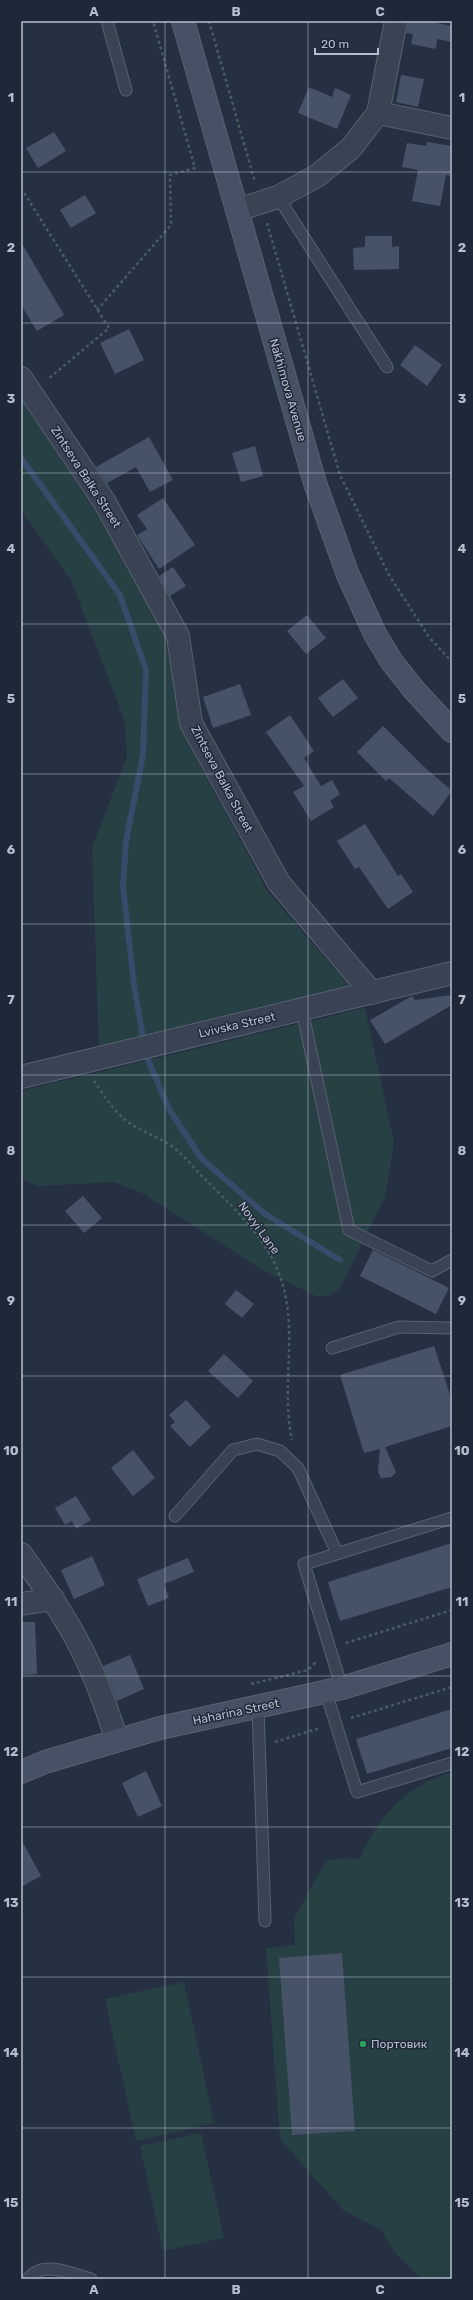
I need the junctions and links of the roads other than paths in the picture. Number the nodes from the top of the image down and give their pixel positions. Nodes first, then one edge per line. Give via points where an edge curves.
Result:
1 (107, 21) edge
2 (183, 21) edge
3 (396, 21) edge
4 (126, 90) dead end
5 (378, 113) junction
6 (452, 128) edge
7 (270, 200) junction
8 (237, 210) junction
9 (387, 367) dead end
10 (26, 386) edge
11 (452, 731) edge
12 (452, 973) edge
13 (372, 993) junction
14 (302, 1010) junction
15 (21, 1077) edge
16 (452, 1260) edge
17 (452, 1328) edge
18 (332, 1348) dead end
19 (175, 1516) dead end
20 (452, 1518) edge
21 (337, 1553) junction
22 (21, 1554) edge
23 (52, 1599) junction
24 (21, 1604) edge
25 (452, 1654) edge
26 (334, 1690) junction
27 (258, 1708) junction
28 (117, 1740) junction
29 (452, 1763) edge
30 (21, 1772) edge
31 (265, 1921) dead end
32 (28, 2279) edge
33 (91, 2279) edge

1 - 4 lane
2 - 8 main road, Nakhimova Avenue
3 - 5 street
5 - 6 street
5 - 7 street via 351,148 317,176
7 - 8 street
7 - 9 lane
8 - 11 main road, Nakhimova Avenue via 315,483 348,575 375,634 392,662
10 - 13 street, Zintseva Balka Street via 104,501 178,636 191,723 279,883
12 - 13 street, Lvivska Street
13 - 14 street, Lvivska Street
14 - 15 street, Lvivska Street
14 - 16 lane via 349,1230 432,1271
17 - 18 lane via 399,1327
19 - 21 lane via 233,1450 257,1444 280,1451 298,1468
20 - 21 lane
21 - 26 lane via 304,1564 330,1648
22 - 23 street
23 - 24 street
23 - 28 street via 83,1651 102,1695
25 - 26 main road, Haharina Street
26 - 27 main road, Haharina Street
26 - 29 lane via 336,1723 358,1792
27 - 28 main road, Haharina Street via 160,1728
27 - 31 lane
28 - 30 main road, Haharina Street
32 - 33 lane via 40,2269 49,2268

